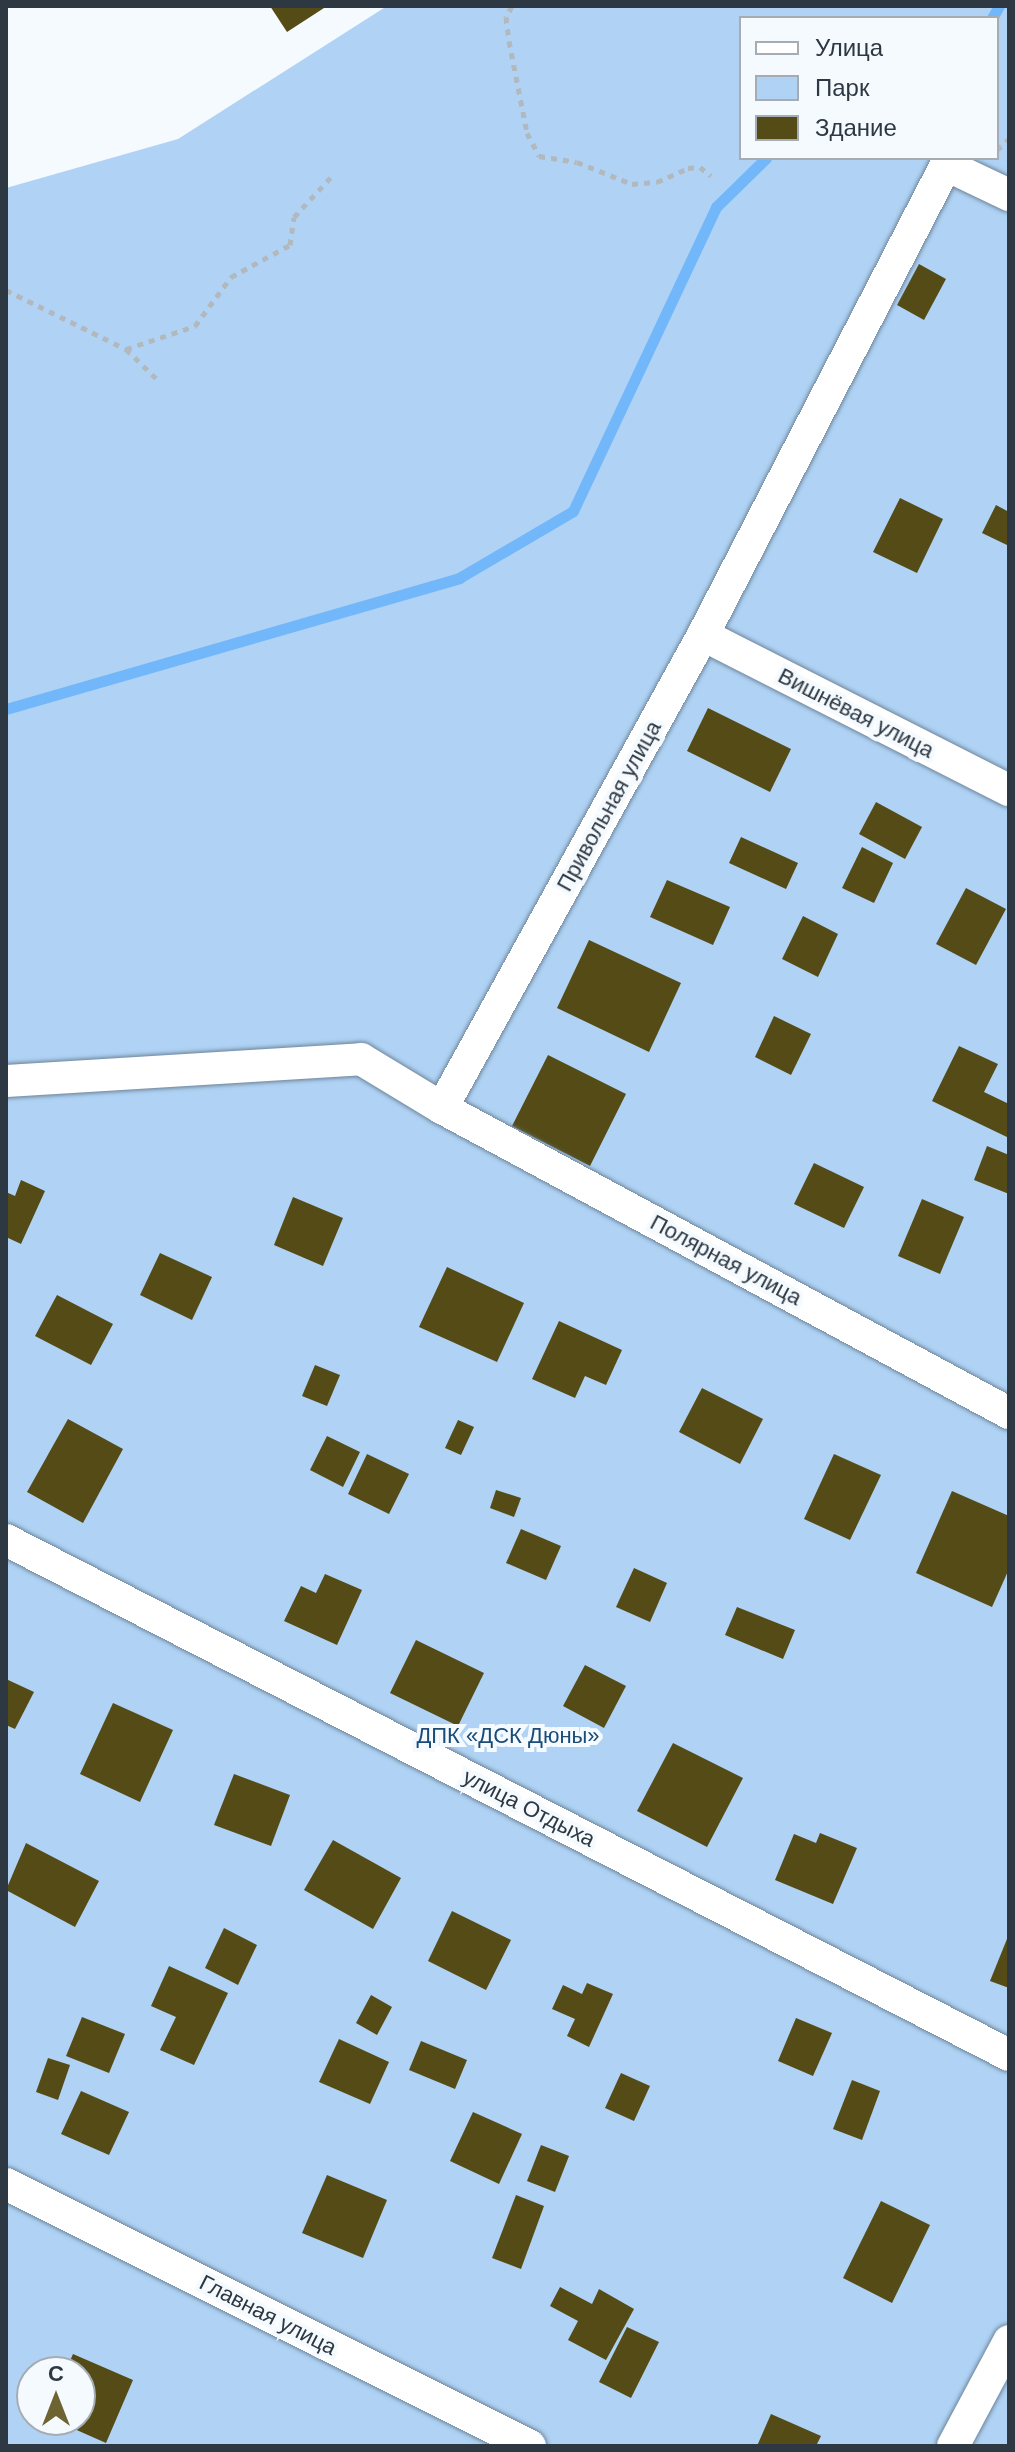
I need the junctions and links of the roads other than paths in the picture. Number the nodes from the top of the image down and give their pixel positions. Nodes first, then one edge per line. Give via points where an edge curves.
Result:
1 (1009, 195) edge
2 (703, 635) junction
3 (1009, 790) edge
4 (6, 1081) edge
5 (442, 1108) junction
6 (1009, 1413) edge
7 (6, 1540) edge
8 (1009, 2055) edge
9 (6, 2184) edge
10 (1009, 2341) edge
11 (530, 2446) edge
12 (953, 2446) edge

1 - 2 street, Привольная улица via 946,165
2 - 3 street, Вишнёвая улица
2 - 5 street, Привольная улица
4 - 5 street via 361,1059
5 - 6 street, Полярная улица
7 - 8 street, улица Отдыха
9 - 11 street, Главная улица
10 - 12 street

